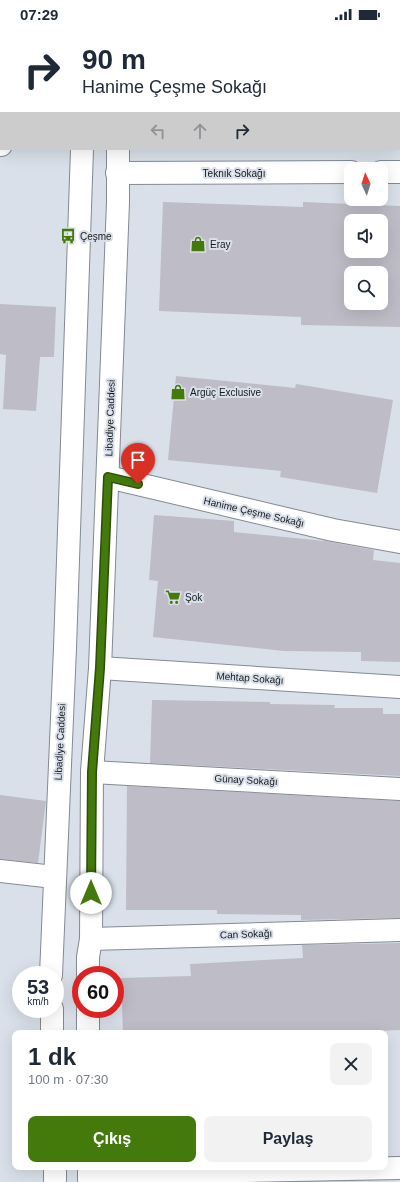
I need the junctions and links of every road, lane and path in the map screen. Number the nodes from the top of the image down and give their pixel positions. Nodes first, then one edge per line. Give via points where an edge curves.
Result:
1 (82, 150) edge
2 (118, 150) edge
3 (344, 172) edge
4 (388, 172) edge
5 (400, 172) edge
6 (117, 173) junction
7 (108, 477) junction
8 (400, 542) edge
9 (100, 668) junction
10 (400, 687) edge
11 (92, 772) junction
12 (400, 789) edge
13 (0, 871) edge
14 (54, 877) junction
15 (400, 930) edge
16 (91, 939) junction
17 (51, 966) edge
18 (88, 966) edge
19 (52, 1018) edge
20 (88, 1018) edge
21 (52, 1030) edge
22 (88, 1030) edge
23 (388, 1168) edge
24 (400, 1168) edge
25 (55, 1170) edge
26 (296, 1170) edge
27 (89, 1174) edge
28 (55, 1182) edge

1 - 14 street, Libadiye Caddesi via 65,648
2 - 6 street, Libadiye Caddesi
3 - 6 street, Teknık Sokağı
4 - 5 street
6 - 7 street, Libadiye Caddesi
7 - 8 street, Hanime Çeşme Sokağı via 333,530
7 - 9 street, Libadiye Caddesi
9 - 10 street, Mehtap Sokağı
9 - 11 street, Libadiye Caddesi
11 - 12 street, Günay Sokağı
11 - 16 street, Libadiye Caddesi
13 - 14 street
14 - 17 street, Libadiye Caddesi
15 - 16 street, Can Sokağı
16 - 18 street, Libadiye Caddesi
19 - 21 street
20 - 22 street
23 - 24 street
25 - 28 street
26 - 27 street

